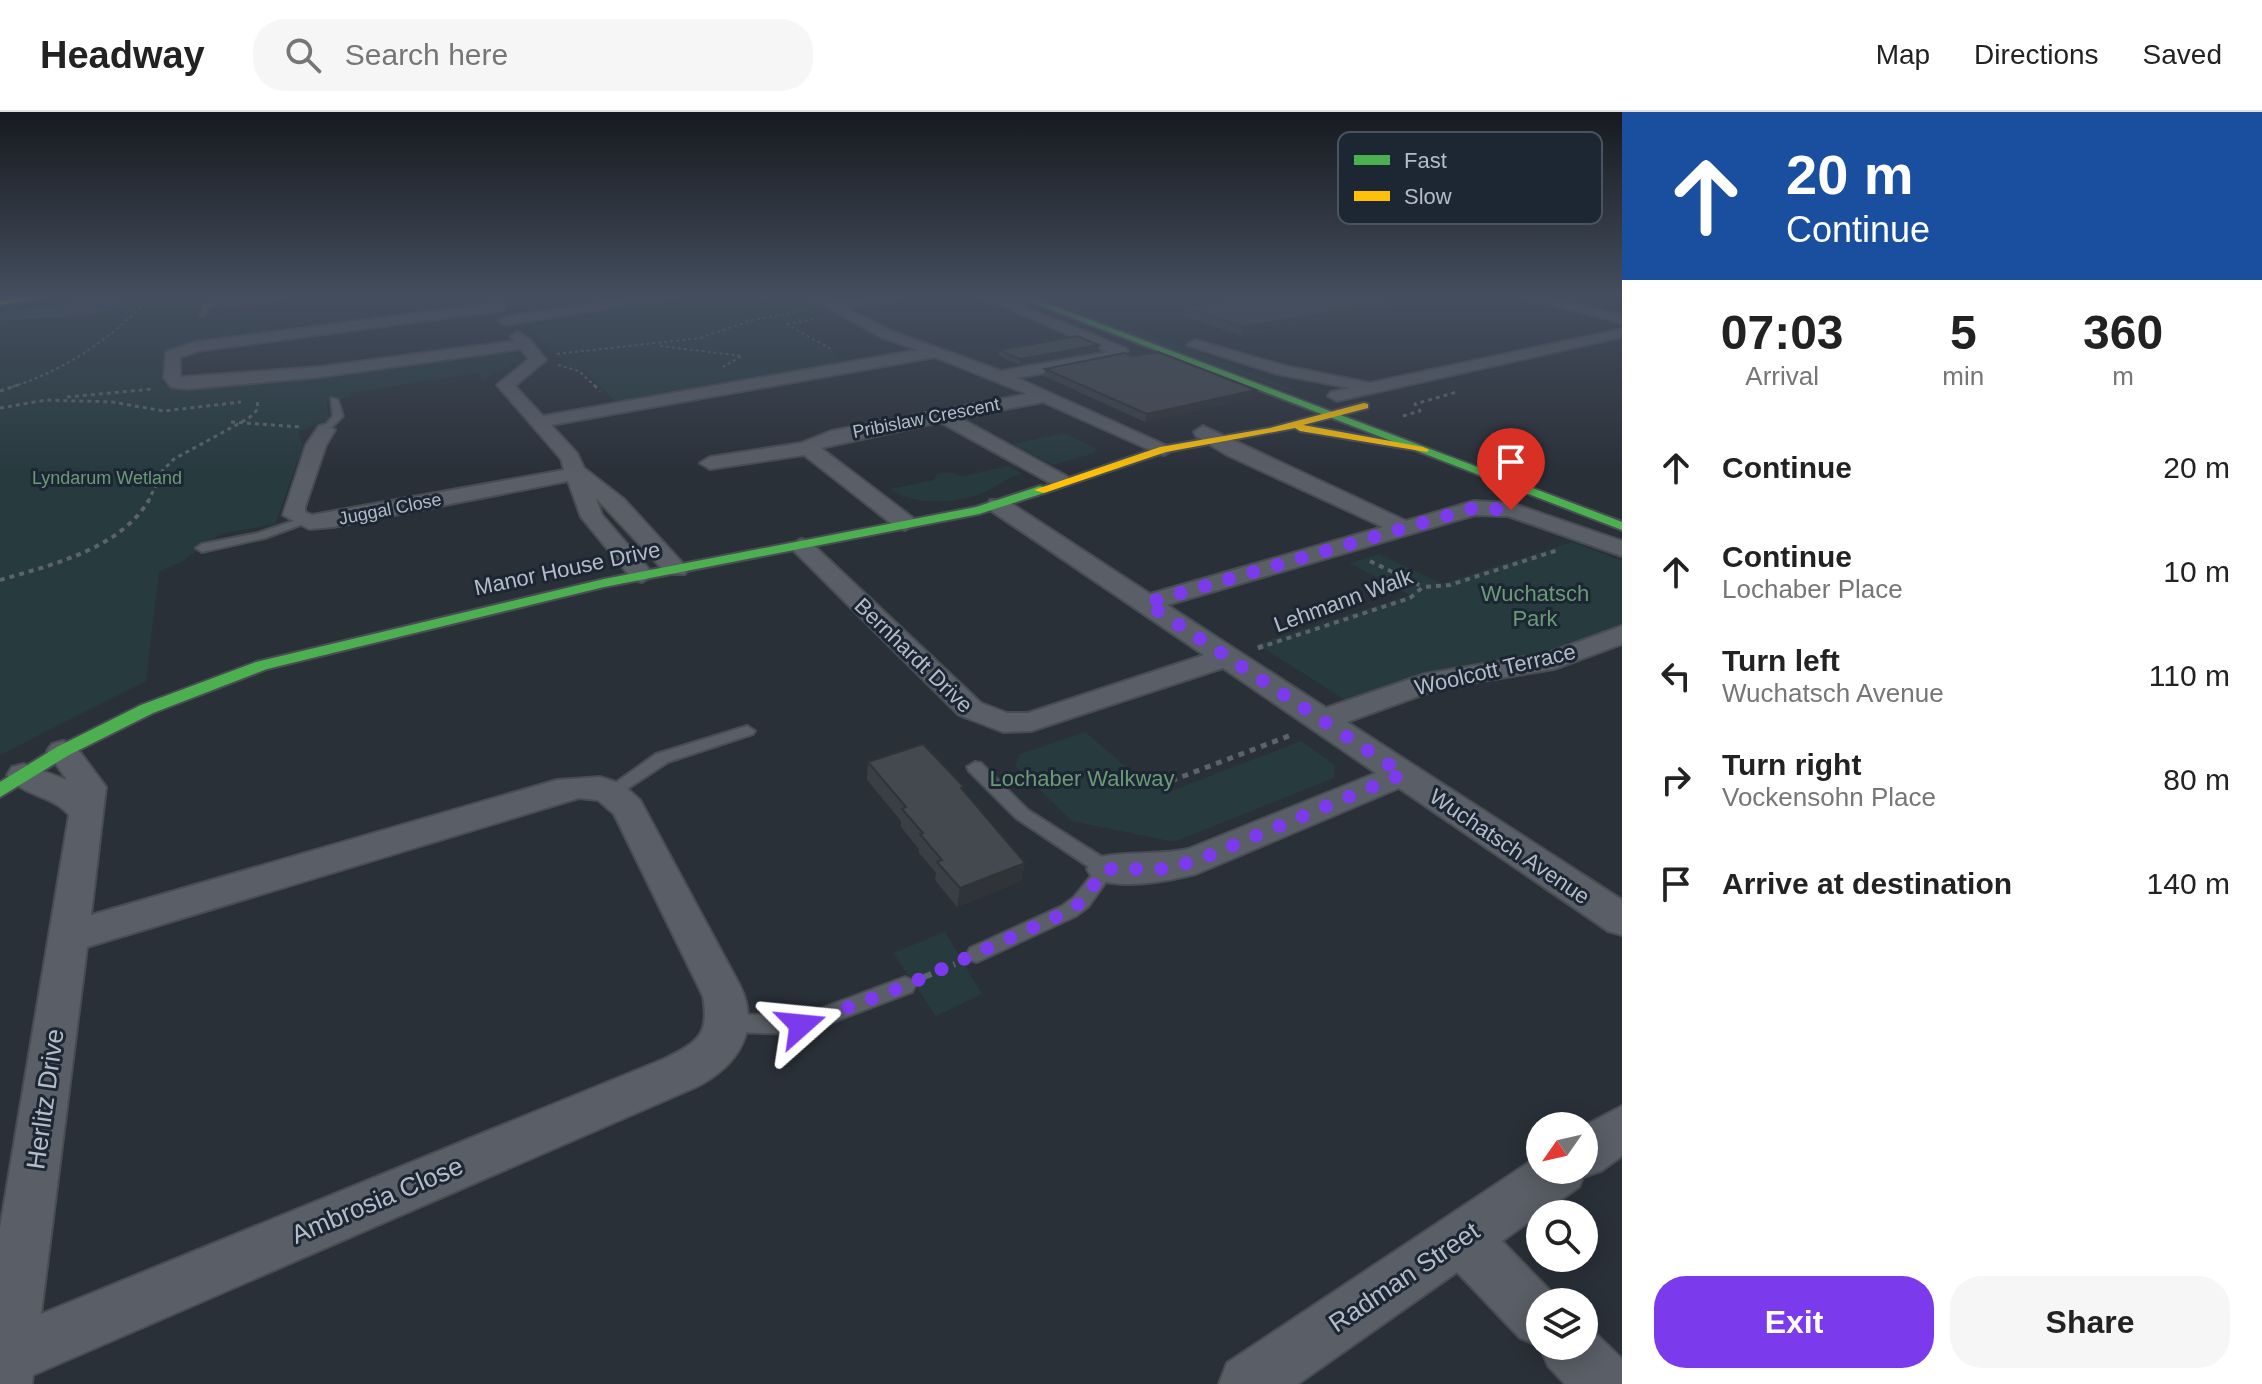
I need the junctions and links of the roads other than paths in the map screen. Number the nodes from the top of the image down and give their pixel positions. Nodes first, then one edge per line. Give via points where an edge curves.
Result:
1 (174, 355) edge
2 (442, 355) edge
3 (535, 355) edge
4 (918, 355) edge
5 (945, 355) edge
6 (1113, 355) edge
7 (1147, 355) edge
8 (1224, 355) edge
9 (1230, 355) edge
10 (1517, 355) edge
11 (1490, 361) junction
12 (1000, 376) junction
13 (1378, 386) junction
14 (1035, 394) junction
15 (1337, 396) junction
16 (334, 400) dead end
17 (1299, 403) junction
18 (1364, 406) junction
19 (1261, 408) junction
20 (1387, 414) dead end
21 (942, 415) junction
22 (1330, 415) junction
23 (538, 422) junction
24 (1286, 427) junction
25 (326, 430) joint
26 (1214, 437) junction
27 (809, 448) junction
28 (1164, 449) junction
29 (1423, 450) junction
30 (1144, 455) junction
31 (710, 463) dead end
32 (579, 473) junction
33 (1061, 481) junction
34 (998, 505) junction
35 (302, 521) junction
36 (905, 523) junction
37 (1622, 526) edge
38 (1403, 528) junction
39 (801, 546) junction
40 (202, 548) dead end
41 (1622, 549) edge
42 (676, 569) junction
43 (642, 575) junction
44 (1146, 603) junction
45 (1622, 634) edge
46 (1228, 657) junction
47 (1308, 727) junction
48 (747, 731) dead end
49 (63, 751) junction
50 (975, 767) dead end
51 (1403, 774) junction
52 (12, 783) edge
53 (612, 791) junction
54 (87, 813) junction
55 (1106, 869) junction
56 (1622, 920) edge
57 (69, 937) junction
58 (977, 954) road end
59 (905, 986) road end
60 (729, 1023) junction
61 (1622, 1128) edge
62 (1598, 1144) edge
63 (1540, 1184) edge
64 (1461, 1238) junction
65 (1526, 1304) edge
66 (1582, 1360) edge
67 (5, 1370) edge
68 (1248, 1384) edge
69 (1606, 1384) edge

1 - 2 street via 172,378 177,383
3 - 23 street via 538,360 505,385
4 - 23 street
5 - 12 street
6 - 12 street
7 - 19 street
8 - 15 street
9 - 13 street via 1283,371
10 - 11 street
11 - 13 street
11 - 18 street via 1436,386
12 - 14 street
13 - 15 street
14 - 21 street, Pribislaw Crescent
14 - 28 street
14 - 30 street
15 - 17 street
15 - 18 street
16 - 25 lane via 338,416
17 - 19 street
17 - 22 street
18 - 20 street
18 - 22 street, Manor House Drive
19 - 26 street, Manor House Drive
21 - 27 street, Pribislaw Crescent via 824,439
21 - 33 street
22 - 24 street, Manor House Drive
22 - 29 street
23 - 32 street
24 - 26 street, Manor House Drive
24 - 29 street
25 - 35 street via 294,507
26 - 28 street, Manor House Drive
26 - 38 street
27 - 31 street, Pribislaw Crescent
27 - 36 street
28 - 30 street, Manor House Drive
29 - 37 street
30 - 33 street, Manor House Drive
32 - 35 street, Juggal Close via 333,520
32 - 42 street
32 - 43 street via 592,517
33 - 34 street, Manor House Drive
34 - 36 street, Manor House Drive
34 - 44 street, Wuchatsch Avenue
35 - 40 lane
36 - 39 street, Manor House Drive
38 - 41 street via 1493,507
38 - 44 street
39 - 42 street, Manor House Drive
39 - 46 street, Bernhardt Drive via 970,709 990,720 1031,722
42 - 43 street, Manor House Drive
43 - 49 street, Manor House Drive via 262,665 147,709
44 - 46 street, Wuchatsch Avenue
45 - 47 street, Woolcott Terrace via 1554,660 1435,680
46 - 47 street, Wuchatsch Avenue
47 - 51 street, Wuchatsch Avenue
48 - 53 lane via 662,758
49 - 52 street, Manor House Drive
49 - 54 street, Herlitz Drive via 89,787
50 - 55 lane via 1040,828
51 - 55 street via 1196,861 1161,869
51 - 56 street, Wuchatsch Avenue
52 - 54 street via 72,795
53 - 57 street via 570,788
53 - 60 street via 628,808 720,989
54 - 57 street, Herlitz Drive
55 - 58 lane via 1069,911
57 - 67 street, Herlitz Drive
59 - 60 lane via 818,1022
60 - 67 street, Ambrosia Close via 714,1052 680,1073
61 - 62 street
63 - 64 street, Radman Street
64 - 65 street
64 - 68 street, Radman Street
66 - 69 street

